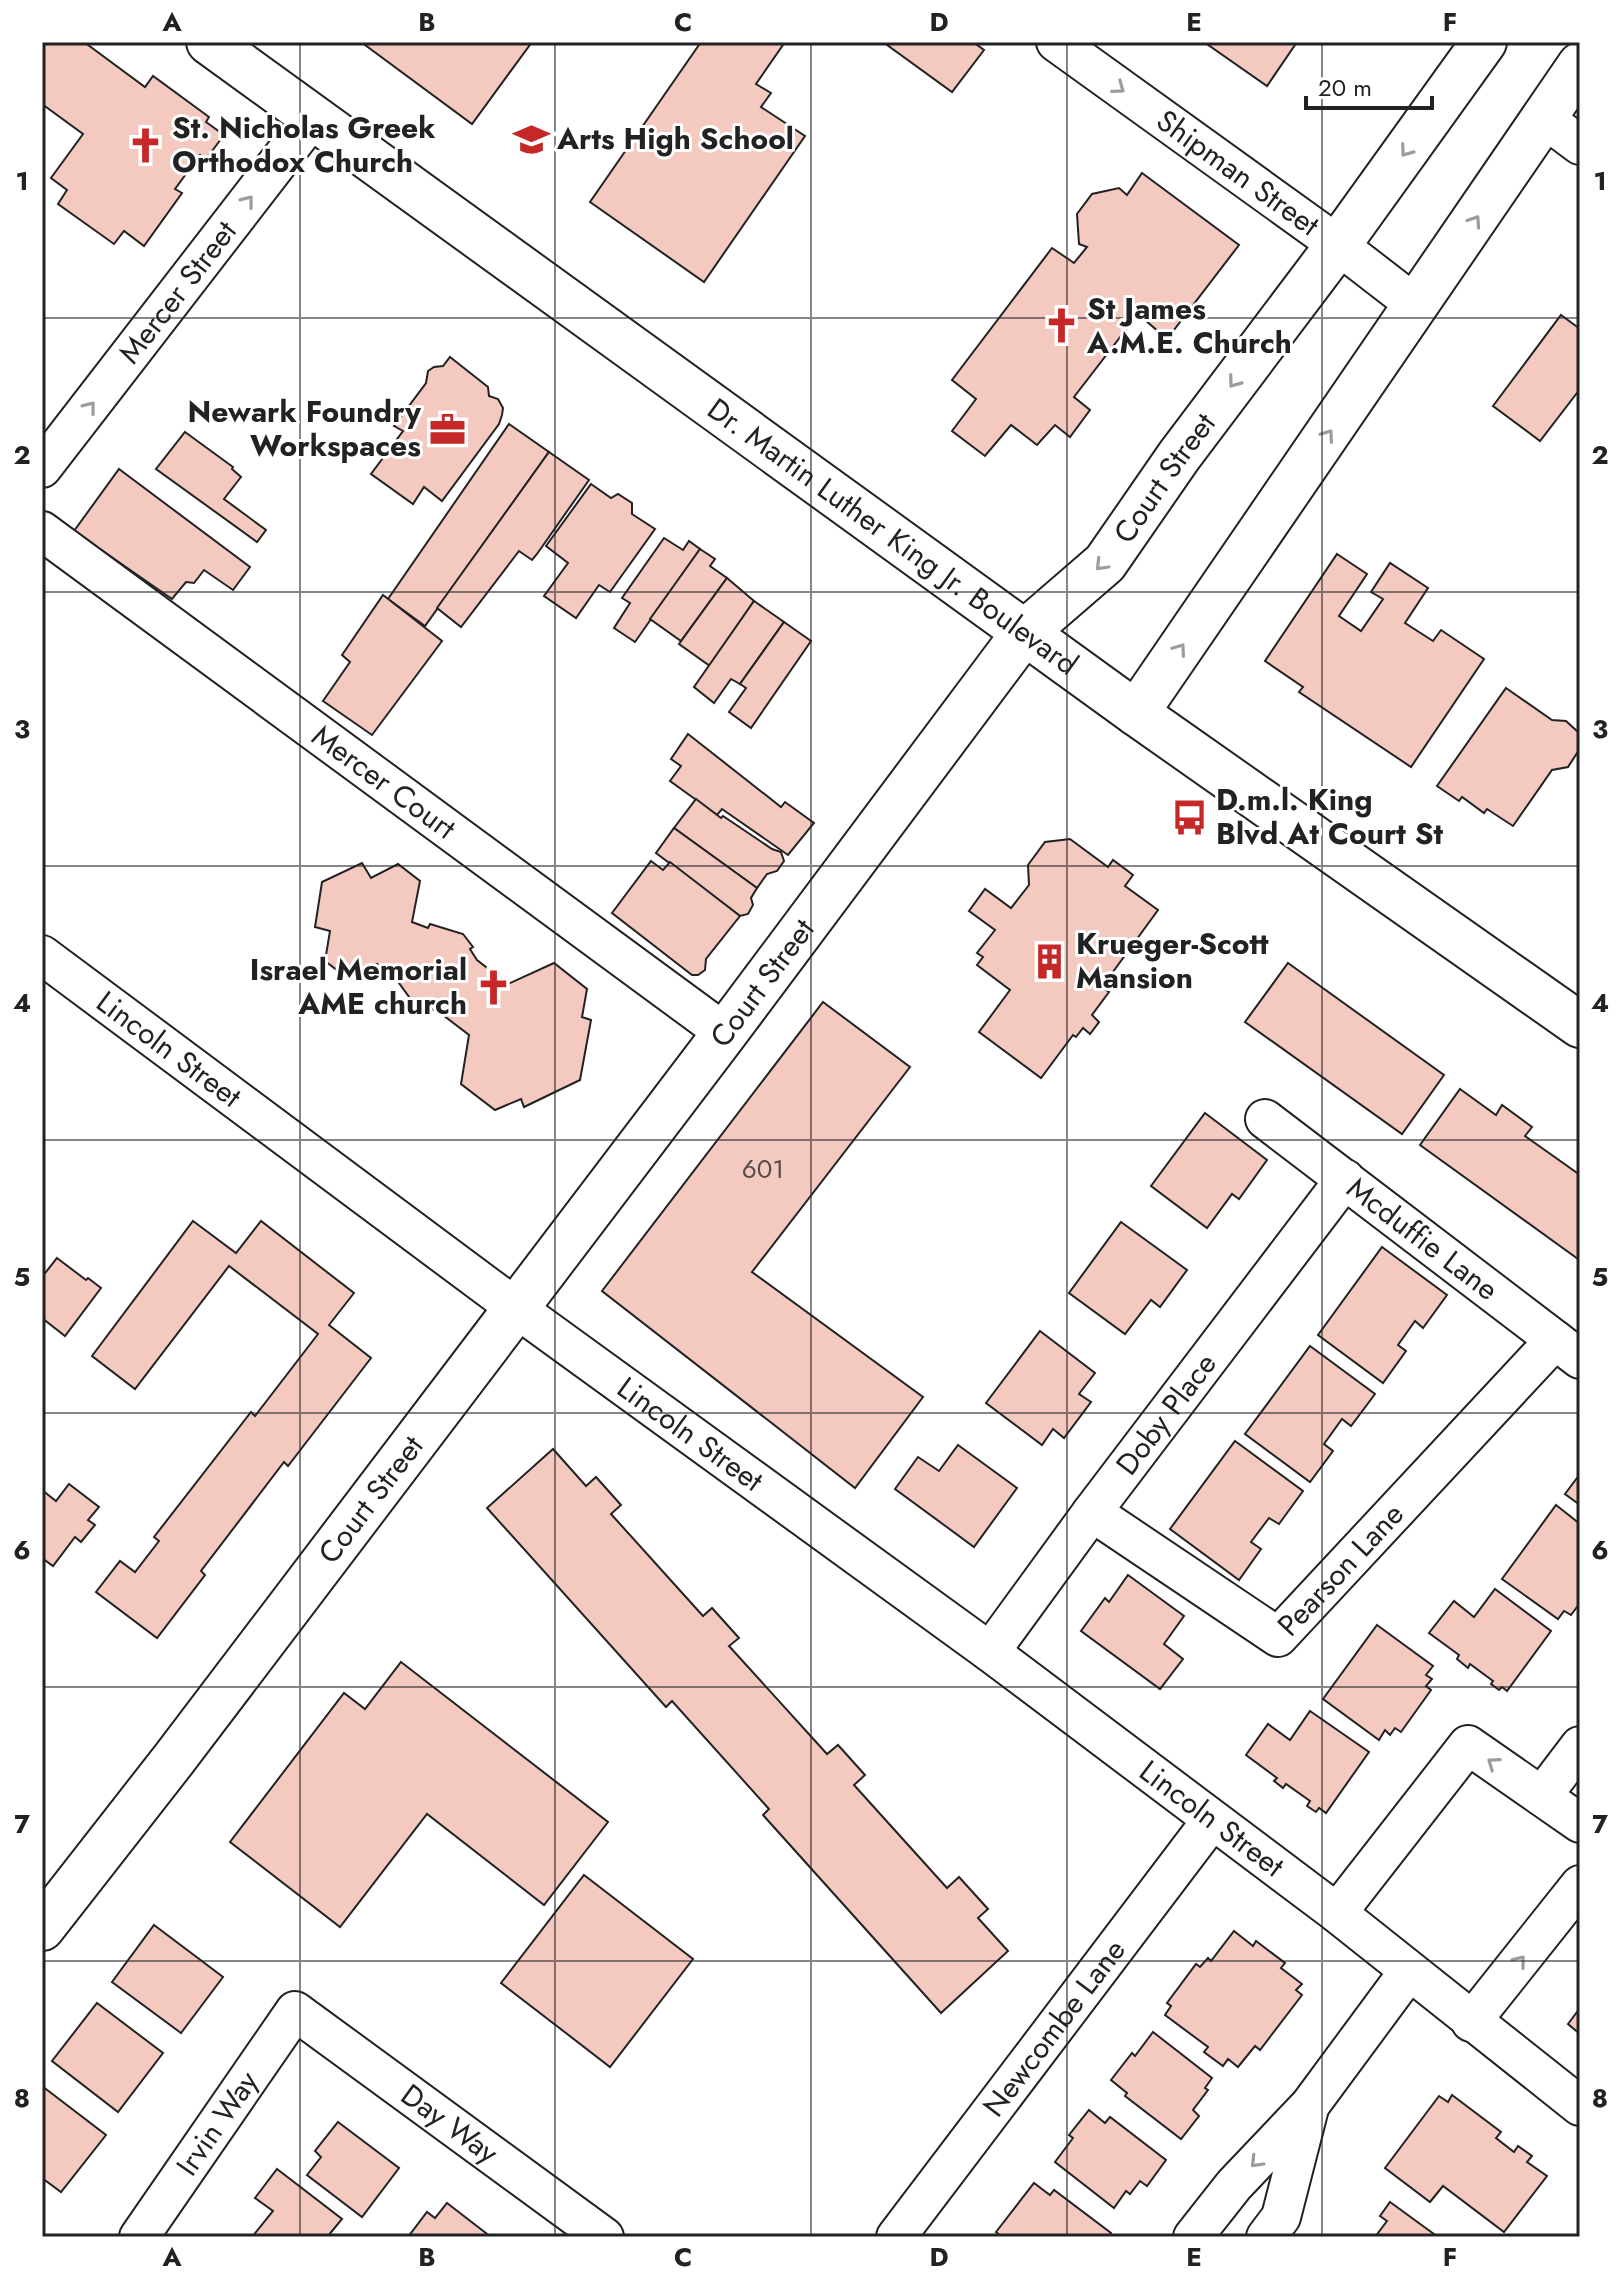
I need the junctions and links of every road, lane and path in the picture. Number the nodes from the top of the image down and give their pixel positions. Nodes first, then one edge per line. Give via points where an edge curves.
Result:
1 (209, 42) edge
2 (1056, 42) edge
3 (1484, 42) edge
4 (1580, 65) edge
5 (314, 116) junction
6 (1545, 119) junction
7 (1580, 145) edge
8 (1338, 245) junction
9 (1417, 306) junction
10 (42, 468) edge
11 (42, 531) edge
12 (1024, 633) junction
13 (1136, 713) junction
14 (42, 955) edge
15 (1580, 1025) edge
16 (725, 1033) junction
17 (1265, 1119) dead end
18 (1345, 1179) junction
19 (516, 1308) junction
20 (1568, 1349) edge
21 (1092, 1512) junction
22 (990, 1652) junction
23 (1580, 1746) edge
24 (1542, 1796) junction
25 (1212, 1820) junction
26 (1580, 1823) edge
27 (1580, 1885) edge
28 (1337, 1913) junction
29 (42, 1928) edge
30 (1409, 1971) junction
31 (295, 2011) joint
32 (1471, 2022) junction
33 (1310, 2105) junction
34 (1580, 2106) edge
35 (139, 2237) edge
36 (604, 2237) edge
37 (896, 2237) edge
38 (1193, 2237) edge
39 (1266, 2237) edge

1 - 5 street, Dr. Martin Luther King Jr. Boulevard
2 -> 8 street, Shipman Street
3 -> 8 street, Court Street
4 - 6 street
10 -> 5 street, Mercer Street
5 - 12 street, Dr. Martin Luther King Jr. Boulevard
6 - 7 street
9 -> 6 street
8 - 9 street, Shipman Street
8 -> 12 street, Court Street via 1105,563
13 -> 9 street
11 - 16 street, Mercer Court
12 - 13 street, Dr. Martin Luther King Jr. Boulevard
12 - 16 street, Court Street
13 - 15 street, Dr. Martin Luther King Jr. Boulevard
14 - 19 street, Lincoln Street
16 - 19 street, Court Street
17 - 18 street, Mcduffie Lane
18 - 20 street, Mcduffie Lane
18 - 21 street, Doby Place
19 - 22 street, Lincoln Street
19 - 29 street, Court Street
20 - 21 street, Pearson Lane via 1278,1637
21 - 22 street, Doby Place
22 - 25 street, Lincoln Street
23 - 24 street
24 - 26 street
24 -> 28 street via 1468,1745
25 - 28 street, Lincoln Street
25 - 37 street, Newcombe Lane
32 -> 27 street
28 - 30 street, Lincoln Street
30 - 32 street, Lincoln Street
30 - 33 street
31 - 35 street, Irvin Way
31 - 36 street, Day Way
32 - 34 street, Lincoln Street
33 -> 38 street
33 - 39 street via 1281,2217

